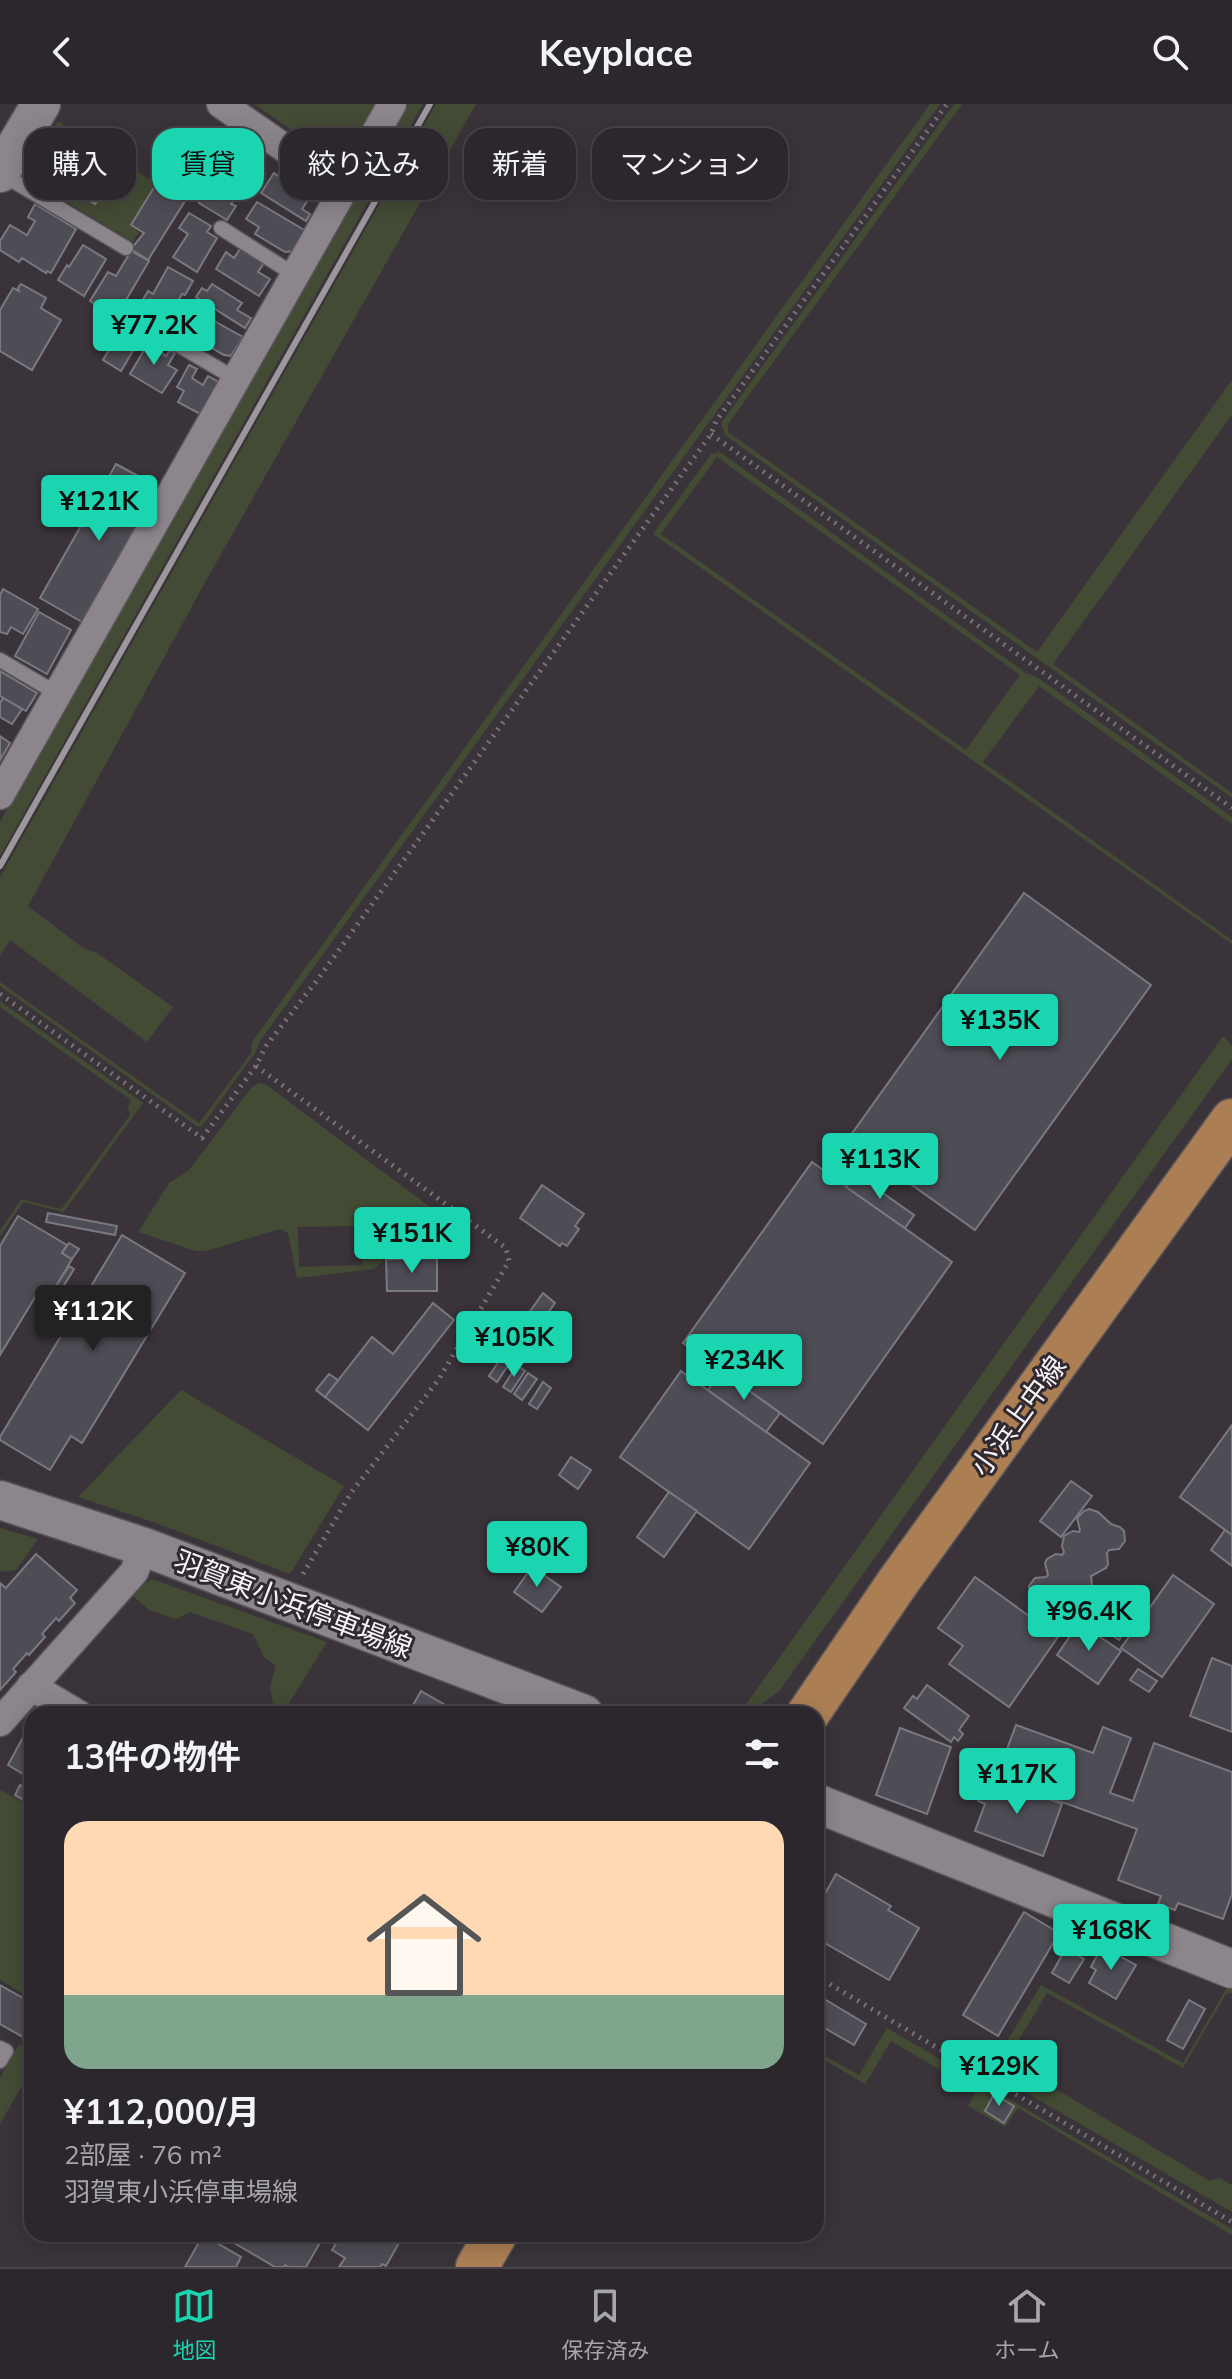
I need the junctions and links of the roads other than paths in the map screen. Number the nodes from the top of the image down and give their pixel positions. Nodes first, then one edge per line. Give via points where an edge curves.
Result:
1 (41, 104) edge
2 (221, 104) edge
3 (392, 104) edge
4 (378, 128) edge
5 (280, 145) edge
6 (0, 173) edge
7 (338, 200) edge
8 (221, 228) dead end
9 (126, 248) dead end
10 (295, 275) junction
11 (156, 332) dead end
12 (236, 379) junction
13 (0, 660) edge
14 (58, 694) junction
15 (0, 795) edge
16 (1232, 1120) edge
17 (0, 1500) edge
18 (144, 1547) junction
19 (31, 1686) junction
20 (65, 1706) edge
21 (563, 1706) edge
22 (813, 1706) edge
23 (0, 1722) edge
24 (824, 1806) edge
25 (1232, 1969) edge
26 (0, 2048) edge
27 (0, 2061) edge

1 - 6 main road
2 - 5 street
3 - 4 street
6 - 9 lane
7 - 10 street
8 - 10 lane
10 - 12 street
11 - 12 lane
12 - 14 street
13 - 14 lane
14 - 15 street
16 - 22 main road, 小浜上中線
17 - 18 main road, 羽賀東小浜停車場線
18 - 19 street via 134,1572
18 - 21 main road, 羽賀東小浜停車場線
19 - 20 street
19 - 23 street
24 - 25 main road
26 - 27 lane via 6,2051

